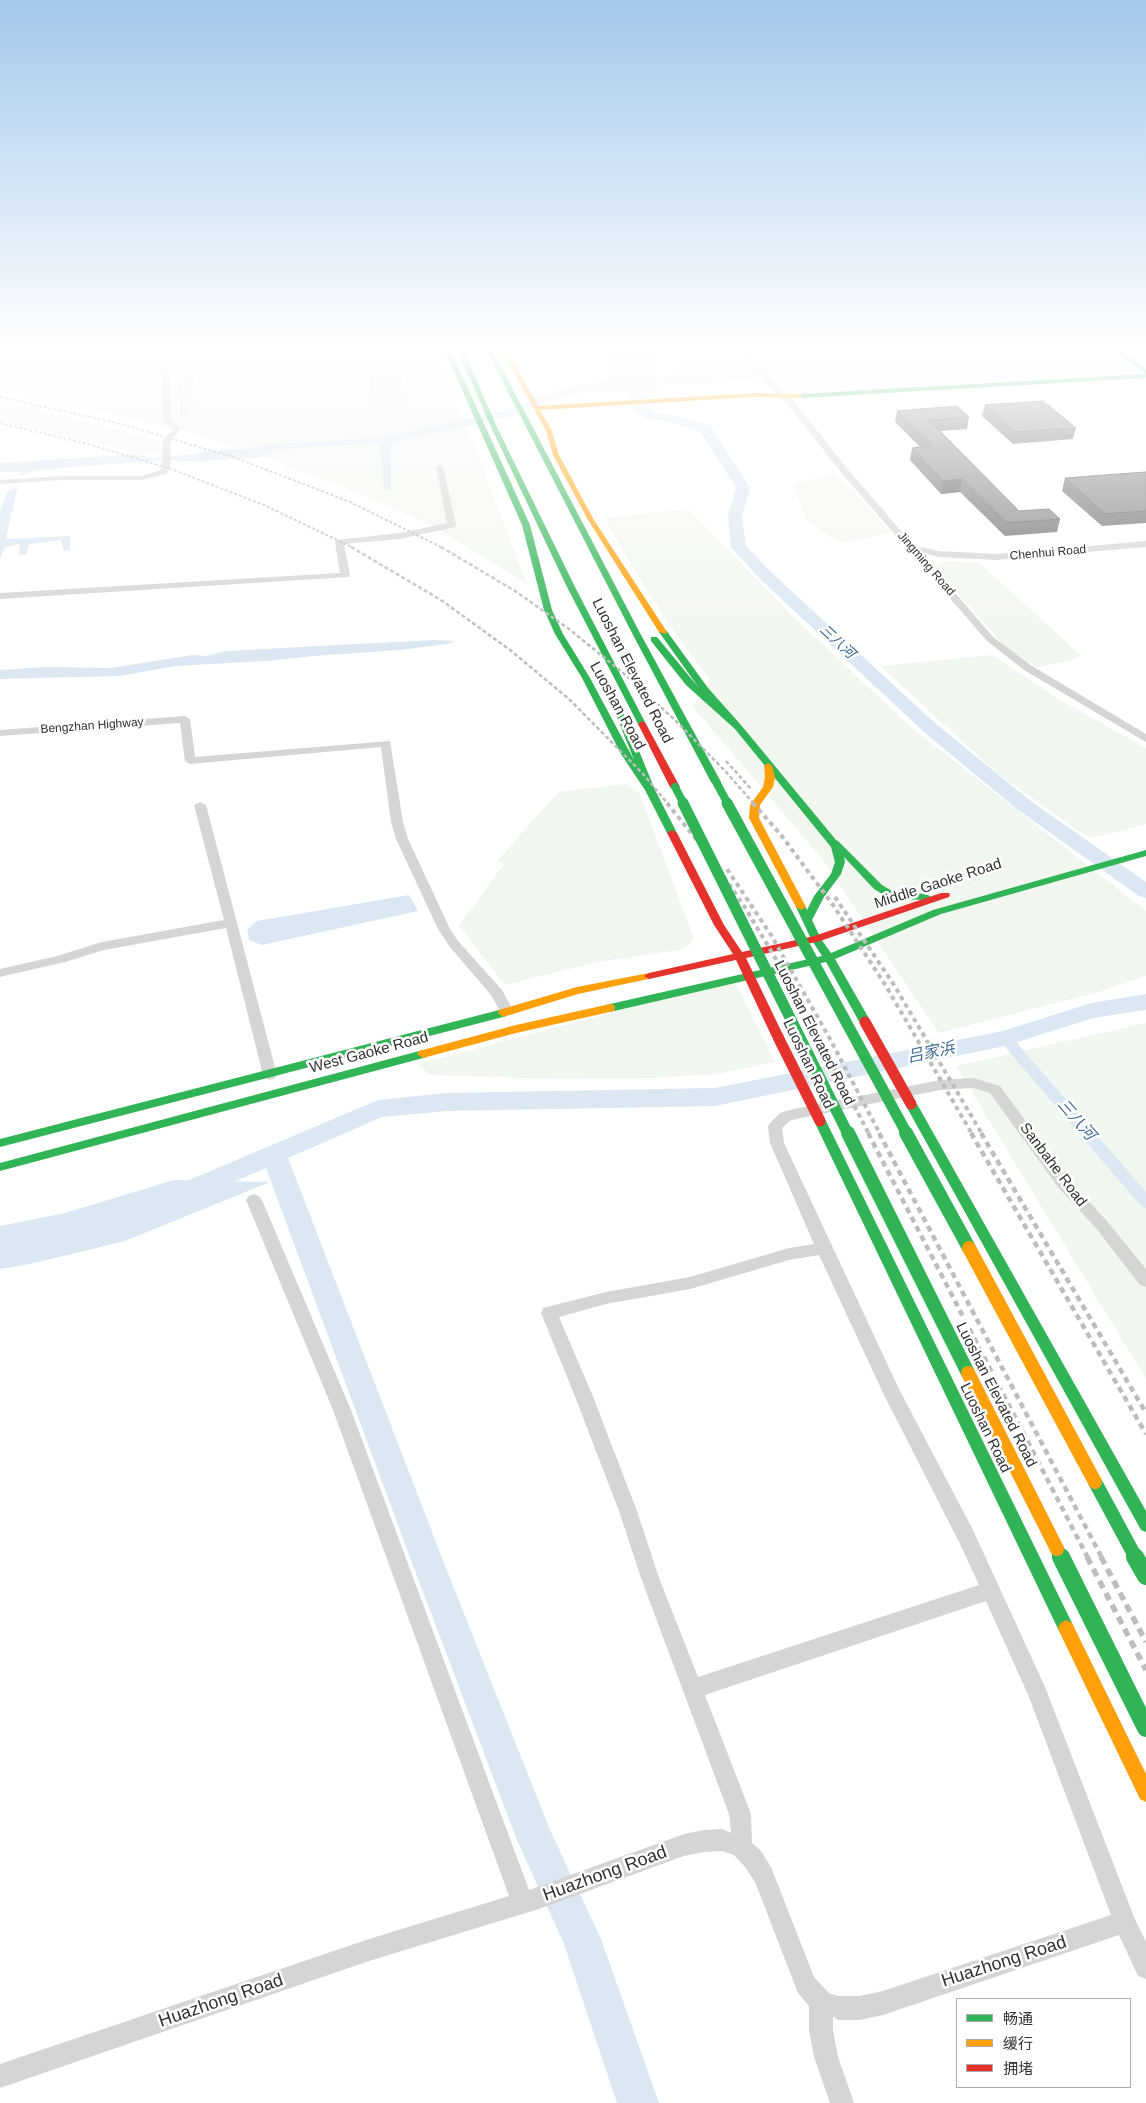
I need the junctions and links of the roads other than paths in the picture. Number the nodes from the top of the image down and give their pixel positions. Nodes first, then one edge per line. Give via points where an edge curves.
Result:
1 (167, 447) edge
2 (496, 447) edge
3 (498, 447) edge
4 (540, 447) edge
5 (555, 447) edge
6 (825, 447) edge
7 (440, 467) dead end
8 (0, 482) edge
9 (1146, 544) edge
10 (912, 548) junction
11 (950, 555) junction
12 (928, 566) junction
13 (611, 582) junction
14 (570, 585) junction
15 (0, 596) edge
16 (738, 727) junction
17 (0, 733) edge
18 (1146, 739) edge
19 (768, 766) junction
20 (650, 790) junction
21 (200, 804) dead end
22 (828, 837) junction
23 (1146, 854) edge
24 (958, 891) dead end
25 (942, 896) junction
26 (808, 918) junction
27 (230, 923) junction
28 (816, 939) junction
29 (740, 958) junction
30 (828, 958) junction
31 (0, 973) edge
32 (748, 977) junction
33 (508, 1012) junction
34 (270, 1075) junction
35 (0, 1143) edge
36 (0, 1167) edge
37 (254, 1200) dead end
38 (824, 1248) junction
39 (1146, 1281) edge
40 (1146, 1525) edge
41 (1146, 1576) edge
42 (992, 1590) junction
43 (692, 1689) junction
44 (1146, 1728) edge
45 (1146, 1793) edge
46 (741, 1847) junction
47 (523, 1903) junction
48 (1126, 1922) junction
49 (1146, 1968) edge
50 (821, 2001) junction
51 (0, 2076) edge
52 (842, 2103) edge

1 - 8 street via 163,472 147,477
2 - 20 main road, Luoshan Road via 531,540 553,622 625,754
3 - 14 main road, Luoshan Elevated Road
4 - 13 main road, Luoshan Elevated Road
5 - 16 main road via 591,520 663,633 704,690
6 - 10 street, Jingming Road
7 - 15 street via 452,525 400,536 339,542 345,575
9 - 11 street, Chenhui Road via 997,558
10 - 11 street, Chenhui Road
10 - 12 street, Jingming Road
11 - 12 street, Chenhui Road via 935,559
12 - 18 street, Jingming Road via 1002,650
13 - 16 main road via 674,667
13 - 41 main road, Luoshan Elevated Road, bridge
14 - 20 main road
14 - 44 main road, Luoshan Elevated Road, bridge via 675,787
16 - 19 main road
17 - 33 street, Bengzhan Highway via 185,719 190,761 386,743 402,839 444,929 497,993
19 - 22 main road
19 - 26 main road via 768,787 755,805 756,826
20 - 29 main road, Luoshan Road via 719,925
21 - 27 street
22 - 25 main road via 888,893
22 - 26 main road via 839,853 840,862
23 - 30 main road, Middle Gaoke Road via 937,912
24 - 25 main road, Middle Gaoke Road
25 - 28 main road, Middle Gaoke Road
26 - 28 main road
27 - 31 street via 102,946
27 - 34 street
28 - 29 main road, Middle Gaoke Road
28 - 30 main road
29 - 32 main road, Luoshan Road
29 - 33 main road, West Gaoke Road via 577,991
30 - 32 main road, Middle Gaoke Road
30 - 40 main road, bridge
32 - 36 main road, West Gaoke Road via 516,1029
32 - 45 main road, Luoshan Road, bridge
33 - 34 main road, West Gaoke Road
34 - 35 main road, West Gaoke Road
37 - 47 street via 342,1410
38 - 39 street, Sanbahe Road via 777,1143 775,1127 779,1121 794,1114 966,1083 985,1085 1000,1094 1063,1183
38 - 42 street via 892,1393
38 - 43 street via 789,1254 690,1283 606,1298 549,1313 583,1394
42 - 43 street
42 - 48 street via 1066,1762
43 - 46 street via 740,1814
46 - 47 street, Huazhong Road via 722,1840 684,1845
46 - 50 street via 763,1875 800,1972
47 - 51 street, Huazhong Road via 368,1950
48 - 49 street
48 - 50 street, Huazhong Road via 882,2003 838,2008
50 - 52 street via 821,2030 826,2057

